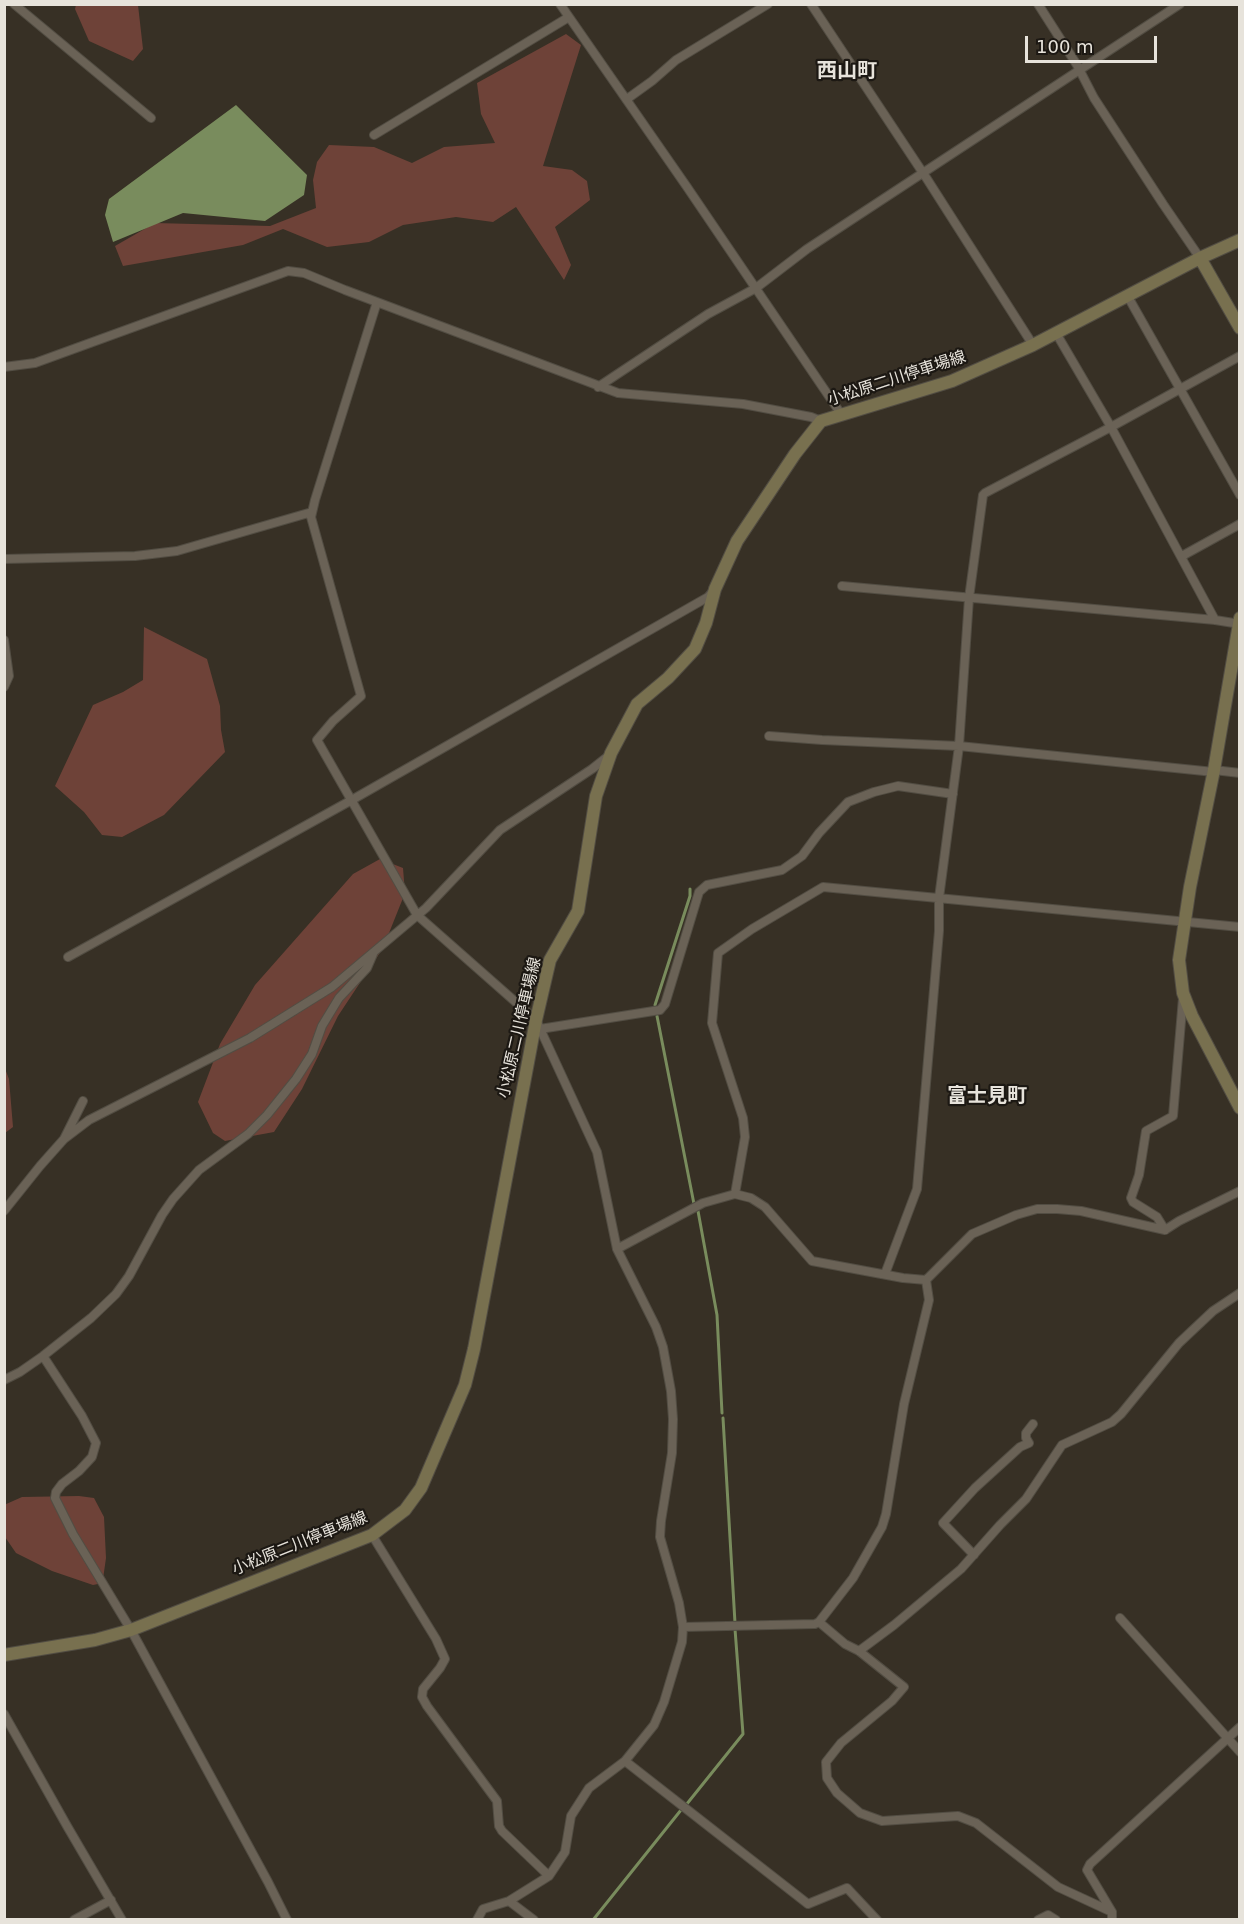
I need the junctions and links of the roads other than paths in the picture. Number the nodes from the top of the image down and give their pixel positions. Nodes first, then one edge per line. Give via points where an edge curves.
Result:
1 (14, 4) edge
2 (560, 4) edge
3 (768, 4) edge
4 (812, 4) edge
5 (1038, 4) edge
6 (1180, 4) edge
7 (569, 17) junction
8 (1080, 71) junction
9 (627, 99) junction
10 (151, 118) dead end
11 (374, 135) dead end
12 (923, 174) junction
13 (1239, 240) edge
14 (1200, 258) junction
15 (756, 288) junction
16 (1127, 295) junction
17 (377, 302) junction
18 (1239, 328) edge
19 (1056, 333) junction
20 (1033, 345) junction
21 (1239, 356) edge
22 (4, 367) edge
23 (598, 387) junction
24 (1181, 389) junction
25 (841, 414) junction
26 (821, 421) junction
27 (1111, 427) junction
28 (1239, 495) edge
29 (312, 512) junction
30 (1239, 524) edge
31 (1182, 556) junction
32 (4, 559) edge
33 (842, 586) dead end
34 (715, 588) junction
35 (969, 598) junction
36 (1215, 620) junction
37 (1239, 622) edge
38 (4, 640) edge
39 (4, 687) edge
40 (769, 735) dead end
41 (959, 746) junction
42 (611, 753) junction
43 (1214, 771) junction
44 (1239, 773) edge
45 (953, 794) junction
46 (350, 801) junction
47 (939, 898) junction
48 (417, 915) junction
49 (1185, 922) junction
50 (1239, 927) edge
51 (375, 951) junction
52 (68, 957) dead end
53 (1183, 993) junction
54 (538, 1025) junction
55 (83, 1101) dead end
56 (1239, 1108) edge
57 (64, 1139) junction
58 (1239, 1191) edge
59 (735, 1194) junction
60 (4, 1211) edge
61 (1165, 1230) junction
62 (616, 1250) junction
63 (885, 1274) junction
64 (926, 1280) junction
65 (1239, 1293) edge
66 (43, 1356) junction
67 (4, 1380) edge
68 (1033, 1424) dead end
69 (372, 1535) junction
70 (974, 1554) junction
71 (1120, 1618) dead end
72 (819, 1622) junction
73 (683, 1626) junction
74 (130, 1630) junction
75 (859, 1651) junction
76 (4, 1656) edge
77 (4, 1714) edge
78 (1239, 1727) edge
79 (1227, 1739) junction
80 (1239, 1752) edge
81 (625, 1761) junction
82 (549, 1876) junction
83 (111, 1900) junction
84 (509, 1901) junction
85 (1112, 1916) edge
86 (74, 1920) edge
87 (122, 1920) edge
88 (287, 1920) edge
89 (477, 1920) edge
90 (534, 1920) edge
91 (877, 1920) edge
92 (1038, 1920) edge
93 (1056, 1920) edge

1 - 10 street
2 - 7 street
3 - 9 street via 676,60
4 - 12 street
5 - 8 street
6 - 8 street
7 - 9 street
7 - 11 street
8 - 12 street
8 - 14 street
9 - 15 street
12 - 15 street via 807,249
12 - 20 street
13 - 14 main road, 小松原二川停車場線
14 - 16 main road, 小松原二川停車場線
14 - 18 main road
15 - 23 street via 708,314
15 - 25 street
16 - 19 main road, 小松原二川停車場線
16 - 24 street
17 - 22 street via 303,273 288,271 34,363
17 - 23 street
17 - 29 street
19 - 20 main road, 小松原二川停車場線
19 - 27 street
20 - 25 main road, 小松原二川停車場線 via 952,381
21 - 24 street
23 - 26 street via 618,393 743,404
24 - 27 street
24 - 28 street
25 - 26 main road, 小松原二川停車場線
26 - 34 main road, 小松原二川停車場線 via 737,542
27 - 31 street
27 - 35 street via 985,492
29 - 32 street via 177,551 135,556
29 - 46 street via 312,524 361,696 317,740
30 - 31 street
31 - 36 street
33 - 35 street
34 - 42 main road, 小松原二川停車場線 via 695,649 637,704
34 - 46 street via 708,597
35 - 36 street
35 - 41 street
36 - 37 street
37 - 43 main road
38 - 39 street via 9,676
40 - 41 street
41 - 43 street
41 - 45 street
42 - 48 street via 500,830
42 - 54 main road, 小松原二川停車場線 via 596,796 578,911 550,960
43 - 44 street
43 - 49 main road
45 - 47 street
45 - 54 street via 898,786 874,792 848,802 802,856 782,870 707,885 699,891 660,1010
46 - 48 street
46 - 52 street
47 - 49 street
47 - 59 street via 823,887 718,953 712,1023 743,1118 745,1137
47 - 63 street via 917,1189
48 - 51 street
48 - 54 street
49 - 50 street
49 - 53 main road via 1179,960
51 - 57 street via 332,987 250,1038 89,1120
51 - 66 street via 367,968 339,998 322,1026 312,1054 267,1114 248,1134 200,1170 173,1199 116,1294
53 - 56 main road
53 - 61 street via 1173,1116 1146,1131 1131,1198 1157,1217
54 - 62 street via 597,1152
54 - 69 main road, 小松原二川停車場線 via 465,1385 421,1488 405,1510
55 - 57 street
57 - 60 street
58 - 61 street
59 - 62 street via 703,1203
59 - 63 street via 765,1207 812,1261
61 - 64 street via 1081,1211 1038,1209 972,1234
62 - 73 street via 656,1327 671,1391 672,1453 660,1537
63 - 64 street
64 - 72 street via 929,1300 904,1404 882,1527 853,1578
65 - 70 street via 1179,1343 1112,1422 1062,1445 1026,1499
66 - 67 street
66 - 74 street via 96,1443 92,1457 62,1484 55,1498
68 - 70 street via 1026,1433 1029,1443 975,1488 943,1523
69 - 74 main road, 小松原二川停車場線
69 - 82 street via 445,1659 423,1689 422,1697 497,1801 502,1831
70 - 75 street via 961,1569
71 - 79 street
72 - 73 street
72 - 75 street
73 - 81 street via 682,1642 654,1725
74 - 76 main road, 小松原二川停車場線
74 - 88 street
75 - 85 street via 904,1687 841,1743 826,1762 827,1778 837,1793 860,1813 882,1821 958,1816 976,1823 1058,1887
77 - 83 street
78 - 79 street
79 - 80 street
79 - 85 street via 1090,1864 1087,1870
81 - 82 street via 589,1788 571,1816 565,1852
81 - 91 street via 808,1904 847,1888
82 - 84 street
83 - 86 street
83 - 87 street
84 - 89 street via 483,1909
84 - 90 street
92 - 93 street via 1048,1915

